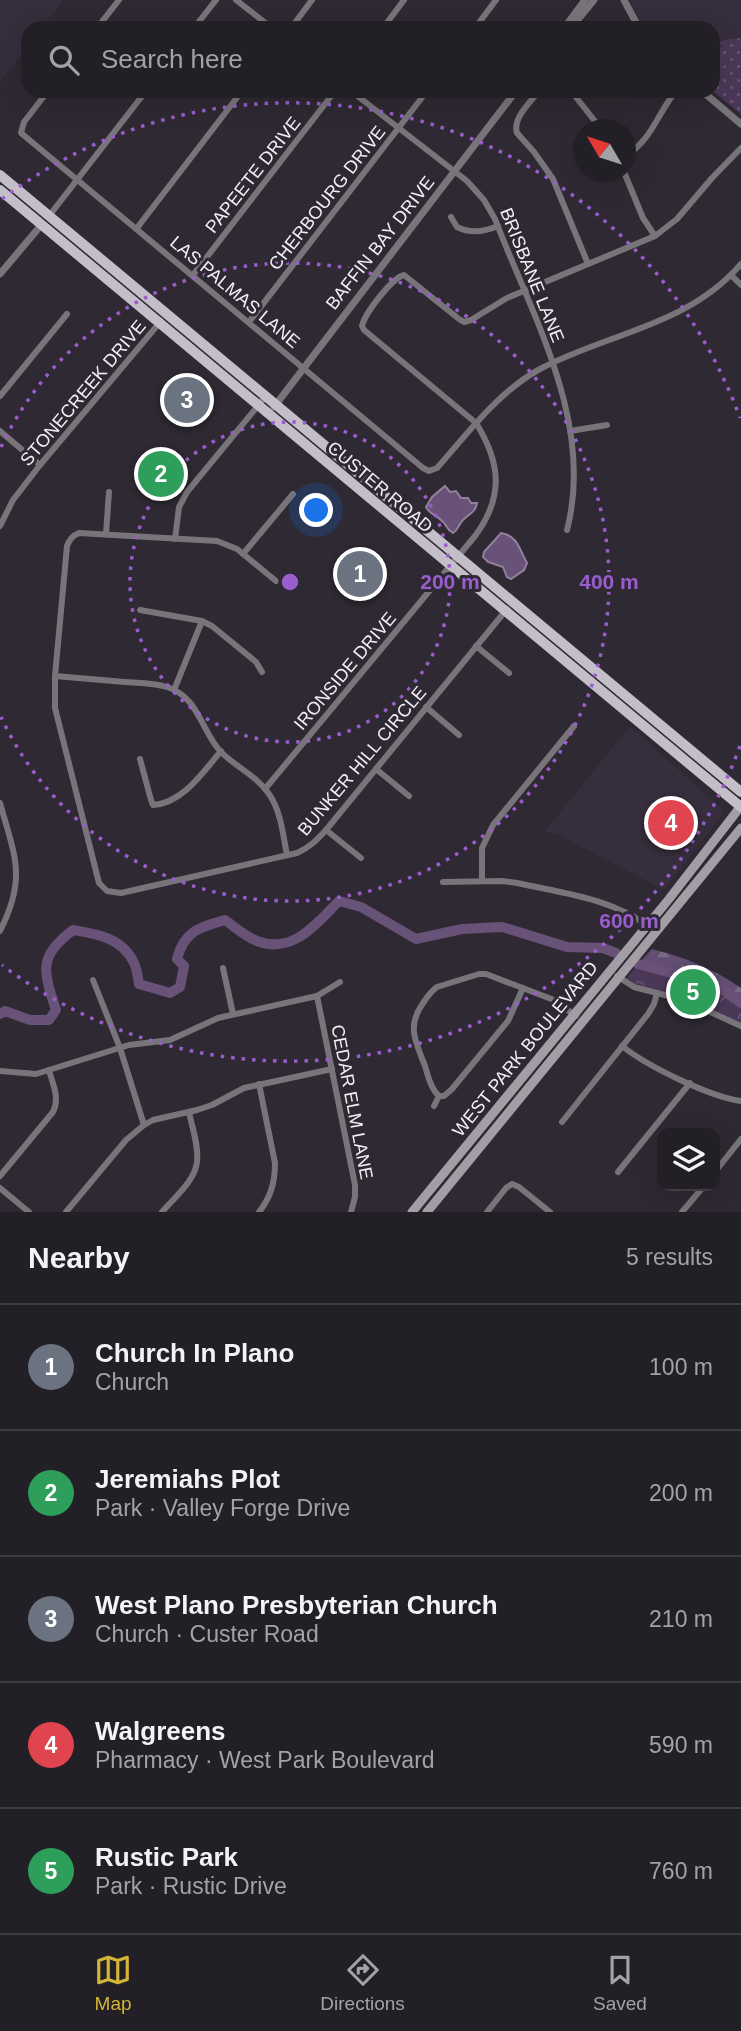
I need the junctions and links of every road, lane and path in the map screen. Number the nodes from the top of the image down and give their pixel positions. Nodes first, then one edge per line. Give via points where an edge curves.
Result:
1 (119, 0) edge
2 (216, 0) edge
3 (236, 0) edge
4 (312, 0) edge
5 (404, 0) edge
6 (496, 0) edge
7 (584, 0) edge
8 (594, 0) edge
9 (624, 0) edge
10 (102, 21) edge
11 (200, 21) edge
12 (263, 21) edge
13 (296, 21) edge
14 (388, 21) edge
15 (480, 21) edge
16 (569, 21) edge
17 (577, 21) edge
18 (635, 21) edge
19 (42, 98) edge
20 (141, 98) edge
21 (237, 98) edge
22 (330, 98) edge
23 (360, 98) edge
24 (422, 98) edge
25 (511, 98) edge
26 (534, 98) edge
27 (577, 98) edge
28 (667, 98) edge
29 (710, 98) edge
30 (593, 119) edge
31 (741, 124) edge
32 (399, 128) junction
33 (636, 148) edge
34 (741, 148) edge
35 (455, 172) junction
36 (0, 175) edge
37 (78, 179) junction
38 (628, 182) edge
39 (0, 190) edge
40 (451, 217) dead end
41 (45, 220) junction
42 (498, 226) junction
43 (137, 228) junction
44 (655, 236) junction
45 (588, 264) junction
46 (741, 264) edge
47 (0, 274) edge
48 (193, 275) junction
49 (731, 275) junction
50 (741, 285) edge
51 (524, 290) junction
52 (67, 314) dead end
53 (167, 314) junction
54 (249, 322) junction
55 (159, 323) junction
56 (553, 363) junction
57 (303, 368) junction
58 (0, 396) edge
59 (266, 396) junction
60 (275, 404) junction
61 (258, 406) junction
62 (268, 414) junction
63 (475, 423) junction
64 (607, 425) dead end
65 (0, 431) edge
66 (570, 431) junction
67 (40, 465) junction
68 (110, 492) dead end
69 (293, 494) dead end
70 (0, 526) edge
71 (567, 530) dead end
72 (106, 534) junction
73 (175, 539) junction
74 (243, 555) junction
75 (458, 556) junction
76 (451, 565) junction
77 (276, 581) dead end
78 (513, 602) junction
79 (140, 610) dead end
80 (505, 611) junction
81 (202, 621) junction
82 (476, 646) junction
83 (262, 672) dead end
84 (509, 673) dead end
85 (55, 676) junction
86 (174, 690) junction
87 (426, 707) junction
88 (574, 726) dead end
89 (459, 734) dead end
90 (221, 751) junction
91 (141, 759) dead end
92 (376, 769) junction
93 (265, 789) junction
94 (741, 792) edge
95 (409, 796) dead end
96 (0, 803) edge
97 (741, 807) edge
98 (741, 828) edge
99 (326, 830) junction
100 (287, 855) junction
101 (360, 858) dead end
102 (683, 880) junction
103 (482, 881) junction
104 (443, 882) dead end
105 (692, 888) junction
106 (647, 925) junction
107 (0, 931) edge
108 (656, 933) junction
109 (223, 968) dead end
110 (610, 971) junction
111 (619, 978) junction
112 (93, 981) dead end
113 (340, 982) dead end
114 (523, 988) junction
115 (657, 993) junction
116 (317, 996) junction
117 (233, 1013) junction
118 (574, 1014) junction
119 (583, 1021) junction
120 (741, 1026) edge
121 (622, 1046) junction
122 (120, 1048) junction
123 (332, 1069) junction
124 (49, 1070) junction
125 (0, 1071) edge
126 (690, 1083) junction
127 (259, 1084) junction
128 (439, 1096) junction
129 (741, 1101) edge
130 (434, 1106) dead end
131 (189, 1112) junction
132 (562, 1122) dead end
133 (144, 1125) junction
134 (741, 1139) edge
135 (720, 1166) edge
136 (618, 1172) dead end
137 (0, 1175) edge
138 (0, 1188) edge
139 (700, 1191) edge
140 (29, 1212) edge
141 (66, 1212) edge
142 (162, 1212) edge
143 (259, 1212) edge
144 (351, 1212) edge
145 (412, 1212) edge
146 (427, 1212) edge
147 (487, 1212) edge
148 (550, 1212) edge
149 (682, 1212) edge

1 - 10 street
2 - 11 street
3 - 12 street
4 - 13 street
5 - 14 street
6 - 15 street
7 - 16 street
8 - 17 street
9 - 18 street
19 - 37 street, LAS PALMAS LANE via 24,121 21,133
20 - 37 street
21 - 43 street
22 - 48 street, PAPEETE DRIVE
23 - 32 street, BRISBANE LANE
24 - 32 street, CHERBOURG DRIVE
25 - 35 street, BAFFIN BAY DRIVE
26 - 45 street via 514,128 553,179
27 - 30 street
28 - 33 street via 648,136
29 - 31 street
32 - 35 street, BRISBANE LANE
32 - 54 street, CHERBOURG DRIVE
34 - 44 street via 677,219
35 - 42 street, BRISBANE LANE via 476,190
35 - 57 street, BAFFIN BAY DRIVE
36 - 41 main road, CUSTER ROAD
37 - 41 street
37 - 43 street, LAS PALMAS LANE
38 - 44 street
39 - 41 main road, CUSTER ROAD
40 - 42 street via 466,231
41 - 47 street
41 - 53 main road, CUSTER ROAD
41 - 55 main road, CUSTER ROAD
42 - 51 street, BRISBANE LANE
43 - 48 street, LAS PALMAS LANE
44 - 45 street
45 - 51 street
46 - 49 street
48 - 54 street, LAS PALMAS LANE
49 - 50 street
49 - 56 street via 676,314
51 - 56 street, BRISBANE LANE
51 - 63 street via 466,322 401,276 362,326
52 - 58 street
53 - 55 street, STONECREEK DRIVE
53 - 59 main road, CUSTER ROAD
54 - 57 street, LAS PALMAS LANE
55 - 61 main road, CUSTER ROAD
55 - 67 street, STONECREEK DRIVE
56 - 63 street via 517,384
56 - 66 street, BRISBANE LANE
57 - 60 street, BAFFIN BAY DRIVE
57 - 63 street, LAS PALMAS LANE via 432,471
59 - 60 main road, CUSTER ROAD
59 - 61 street
60 - 62 street, BAFFIN BAY DRIVE
60 - 75 main road, CUSTER ROAD
61 - 62 main road, CUSTER ROAD
61 - 73 street via 187,492 179,507
62 - 76 main road, CUSTER ROAD
63 - 75 street, IRONSIDE DRIVE via 495,465 495,498 482,526
64 - 66 street
65 - 67 street
66 - 71 street, BRISBANE LANE via 575,481
67 - 70 street, STONECREEK DRIVE
68 - 72 street
69 - 74 street
72 - 73 street, BUNKER HILL CIRCLE
72 - 85 street, BUNKER HILL CIRCLE via 72,535 68,546
73 - 74 street, BUNKER HILL CIRCLE via 217,541
74 - 77 street, BUNKER HILL CIRCLE
75 - 76 street, IRONSIDE DRIVE
75 - 78 main road, CUSTER ROAD
76 - 80 main road, CUSTER ROAD
76 - 93 street, IRONSIDE DRIVE
78 - 80 street, BUNKER HILL CIRCLE
78 - 94 main road, CUSTER ROAD
79 - 81 street
80 - 82 street, BUNKER HILL CIRCLE
80 - 97 main road, CUSTER ROAD
81 - 83 street via 257,662
81 - 86 street
82 - 84 street
82 - 87 street, BUNKER HILL CIRCLE
85 - 86 street
85 - 100 street, BUNKER HILL CIRCLE via 57,720 99,883 107,891 121,893
86 - 90 street via 196,709
87 - 89 street
87 - 92 street, BUNKER HILL CIRCLE
88 - 103 street via 493,825 482,848
90 - 91 street via 194,783 157,806 150,800
90 - 93 street
92 - 95 street
92 - 99 street, BUNKER HILL CIRCLE
93 - 100 street via 274,803
96 - 107 street via 17,877
97 - 102 main road, WEST PARK BOULEVARD
98 - 105 main road, WEST PARK BOULEVARD
99 - 100 street, BUNKER HILL CIRCLE via 306,849
99 - 101 street
102 - 105 main road
102 - 106 main road, WEST PARK BOULEVARD
103 - 104 street
103 - 106 street via 517,883 609,905
105 - 108 main road, WEST PARK BOULEVARD
106 - 108 street
106 - 110 main road, WEST PARK BOULEVARD
108 - 111 main road, WEST PARK BOULEVARD
109 - 117 street
110 - 111 street
110 - 118 main road, WEST PARK BOULEVARD
111 - 115 street
111 - 119 main road, WEST PARK BOULEVARD
112 - 122 street
113 - 116 street
114 - 118 street
114 - 128 street via 508,1021 452,1089
114 - 128 street via 479,974 432,991 412,1027
115 - 120 street
115 - 121 street via 652,1009
116 - 117 street
116 - 123 street, CEDAR ELM LANE
117 - 122 street via 170,1040
118 - 119 street
118 - 145 main road, WEST PARK BOULEVARD
119 - 146 main road, WEST PARK BOULEVARD
121 - 126 street
121 - 132 street
122 - 124 street
122 - 133 street
123 - 127 street
123 - 144 street, CEDAR ELM LANE via 355,1185
124 - 125 street via 26,1075
124 - 137 street via 56,1106
126 - 129 street
126 - 136 street
127 - 131 street
127 - 143 street via 275,1163 275,1176
128 - 130 street
131 - 133 street
131 - 142 street via 197,1164
133 - 141 street
134 - 135 street
138 - 140 street
139 - 149 street
147 - 148 street via 512,1184

